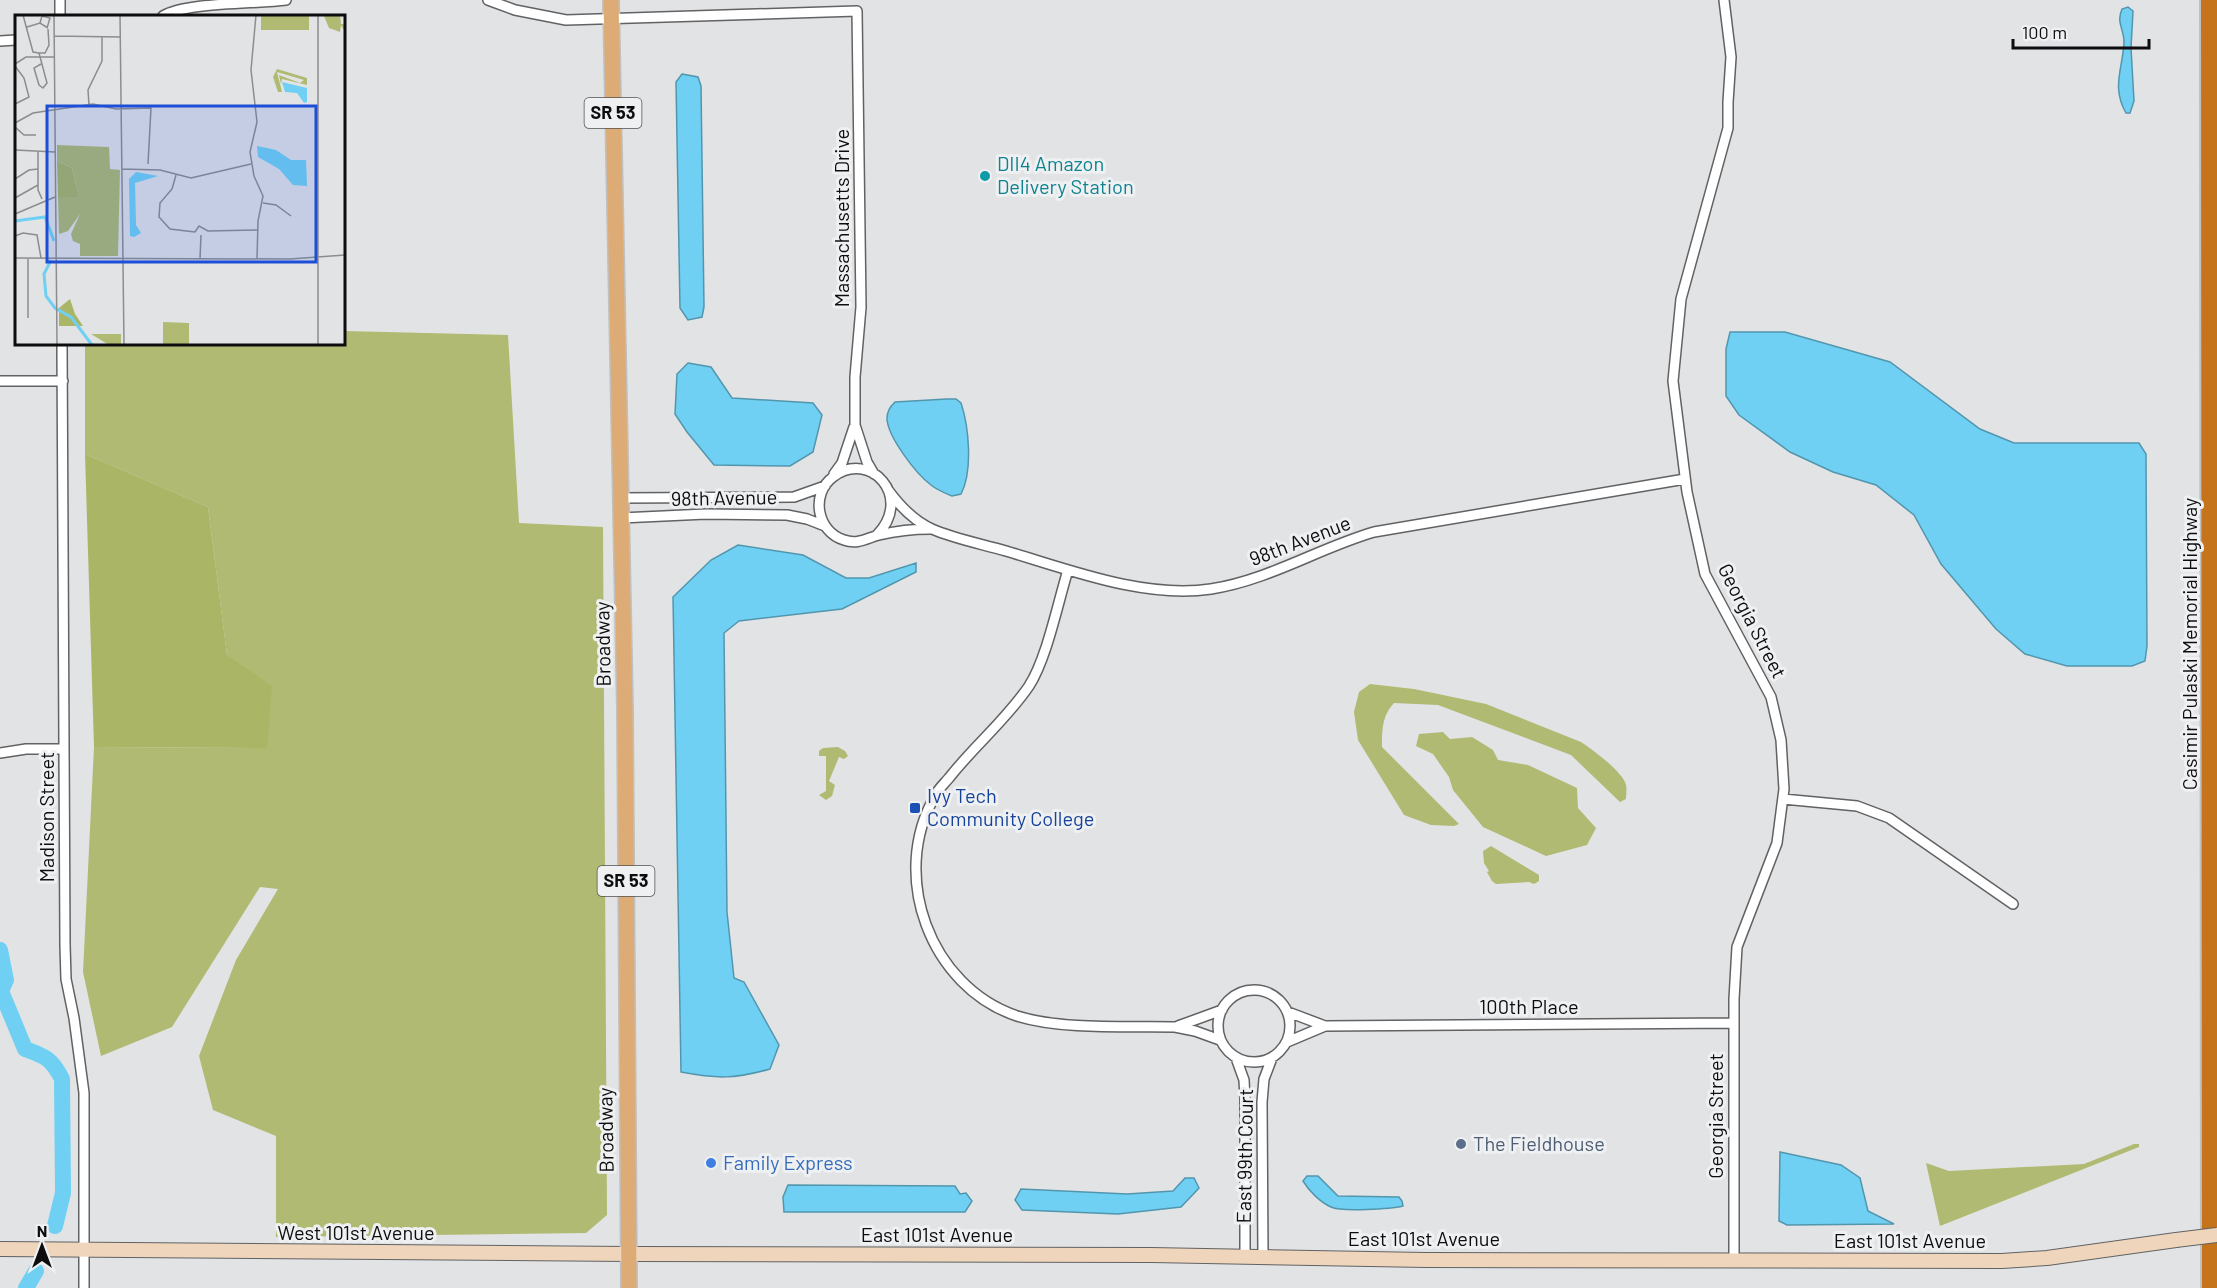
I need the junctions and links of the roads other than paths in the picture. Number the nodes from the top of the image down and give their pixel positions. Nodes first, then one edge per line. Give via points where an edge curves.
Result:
1 (286, 0) edge
2 (488, 0) edge
3 (611, 0) edge
4 (1724, 0) edge
5 (2210, 0) edge
6 (166, 15) edge
7 (611, 19) junction
8 (62, 345) edge
9 (0, 381) edge
10 (63, 381) junction
11 (855, 425) junction
12 (874, 474) junction
13 (1685, 479) junction
14 (828, 482) junction
15 (888, 490) junction
16 (621, 498) junction
17 (621, 518) junction
18 (825, 526) junction
19 (932, 528) junction
20 (877, 535) junction
21 (1068, 570) junction
22 (64, 749) junction
23 (0, 753) edge
24 (1783, 799) junction
25 (2013, 904) dead end
26 (1221, 1010) junction
27 (1288, 1012) junction
28 (1734, 1023) junction
29 (1325, 1026) junction
30 (1175, 1027) junction
31 (1220, 1040) junction
32 (1287, 1042) junction
33 (1236, 1058) junction
34 (1272, 1058) junction
35 (2217, 1235) edge
36 (0, 1249) edge
37 (84, 1250) junction
38 (628, 1254) junction
39 (1245, 1257) junction
40 (1263, 1257) junction
41 (1734, 1260) junction
42 (84, 1288) edge
43 (629, 1288) edge
44 (2210, 1288) edge

1 - 6 street via 190,8
2 - 7 street via 566,20
3 - 7 main road, Broadway / SR 53
4 - 13 street, Georgia Street via 1731,57 1728,128 1681,299 1672,381
5 - 44 highway, Casimir Pulaski Memorial Highway
7 - 11 street, Massachusetts Drive via 857,11 861,307
7 - 16 main road, Broadway / SR 53
8 - 10 street, Madison Street
9 - 10 street
10 - 22 street, Madison Street
11 - 12 street
11 - 14 street via 842,463
12 - 14 street, 98th Avenue via 852,469
12 - 15 street, 98th Avenue
13 - 21 street, 98th Avenue via 1374,532 1239,584 1209,589 1161,590
13 - 24 street, Georgia Street via 1705,574 1771,697 1781,740
14 - 16 street, 98th Avenue via 794,497
14 - 18 street via 819,506
15 - 19 street, 98th Avenue via 898,504
15 - 20 street via 891,515
16 - 17 main road, Broadway / SR 53
17 - 18 street, 98th Avenue via 787,515
17 - 38 main road, Broadway / SR 53
18 - 20 street, 98th Avenue via 843,540 855,542
19 - 20 street, 98th Avenue
19 - 21 street, 98th Avenue
21 - 30 street via 1041,661 1030,684 935,795 922,825 916,883 921,915 937,951 961,982 988,1003 1016,1016 1049,1024
22 - 23 street
22 - 37 street, Madison Street via 66,979 84,1093
24 - 25 street via 1857,806 1889,818
24 - 28 street, Georgia Street via 1777,843 1737,947
26 - 27 street via 1230,999 1255,990 1269,993
26 - 30 street
26 - 31 street
27 - 29 street, 100th Place
27 - 32 street
28 - 29 street, 100th Place
28 - 41 street, Georgia Street
29 - 32 street, 100th Place
30 - 31 street
31 - 33 street
32 - 34 street
33 - 34 street via 1248,1062
33 - 39 street, East 99th Court via 1244,1080 1245,1099
34 - 40 street, East 99th Court via 1264,1079 1262,1102
35 - 41 street, East 101st Avenue, bridge via 2002,1261
36 - 37 street, West 101st Avenue
37 - 38 street, West 101st Avenue
37 - 42 street, Madison Street
38 - 39 street, East 101st Avenue
38 - 43 main road, Broadway / SR 53
39 - 40 street, East 101st Avenue
40 - 41 street, East 101st Avenue

